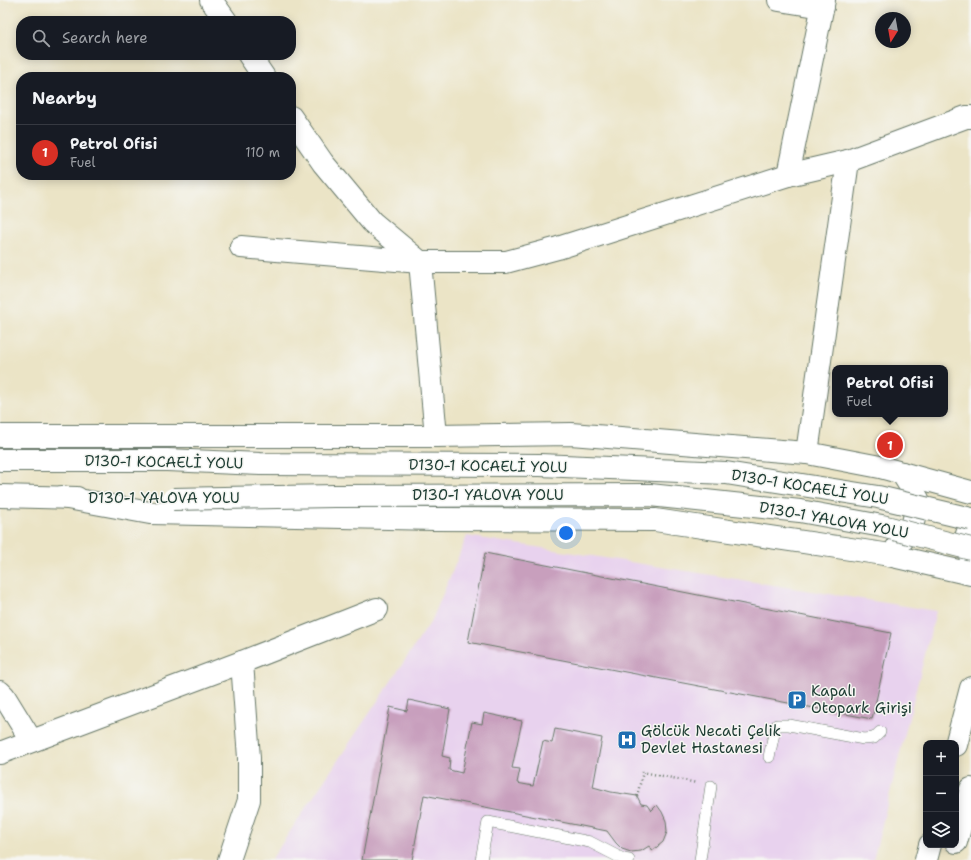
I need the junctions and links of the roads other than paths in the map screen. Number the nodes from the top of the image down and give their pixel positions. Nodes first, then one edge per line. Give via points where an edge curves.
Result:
1 (211, 0) edge
2 (778, 0) edge
3 (824, 3) edge
4 (222, 16) edge
5 (252, 60) edge
6 (261, 72) edge
7 (971, 117) edge
8 (296, 123) edge
9 (848, 161) junction
10 (788, 175) junction
11 (242, 247) dead end
12 (420, 262) junction
13 (0, 436) edge
14 (436, 436) junction
15 (807, 453) junction
16 (0, 460) edge
17 (902, 473) junction
18 (971, 492) edge
19 (0, 496) edge
20 (62, 497) junction
21 (971, 519) edge
22 (971, 524) edge
23 (971, 549) edge
24 (877, 553) junction
25 (971, 561) edge
26 (971, 574) edge
27 (378, 609) dead end
28 (242, 662) junction
29 (971, 688) edge
30 (0, 692) edge
31 (880, 732) dead end
32 (31, 740) junction
33 (957, 740) edge
34 (0, 753) edge
35 (769, 757) dead end
36 (711, 786) road end
37 (971, 788) edge
38 (959, 831) edge
39 (929, 848) edge
40 (954, 848) edge
41 (229, 860) edge
42 (481, 860) edge
43 (629, 860) edge
44 (700, 860) edge
45 (926, 860) edge
46 (951, 860) edge

1 - 4 main road
2 - 3 main road
3 - 10 main road
5 - 6 main road
7 - 9 main road
8 - 12 main road via 323,163 372,222
9 - 10 main road
9 - 15 main road
10 - 12 main road via 506,262
11 - 12 main road
12 - 14 main road
13 - 14 main road
14 - 15 main road via 571,434
15 - 17 main road
16 - 21 main road, D130-1 KOCAELİ YOLU, bridge via 540,465 726,473 878,497
17 - 18 main road
17 - 24 main road via 918,499 912,528 895,548
19 - 20 main road, D130-1 YALOVA YOLU
20 - 23 main road, D130-1 YALOVA YOLU, bridge via 173,499 650,495 800,511 882,526
20 - 24 main road via 150,513 428,519 655,520
22 - 25 main road via 967,534
24 - 26 main road
27 - 28 main road
28 - 32 main road
28 - 41 main road via 249,758 249,800
29 - 33 main road
30 - 32 main road
31 - 35 lane via 874,738 864,739 778,725
32 - 34 main road
36 - 44 lane
37 - 38 main road
39 - 45 main road
40 - 46 main road
42 - 43 lane via 488,822 590,842

